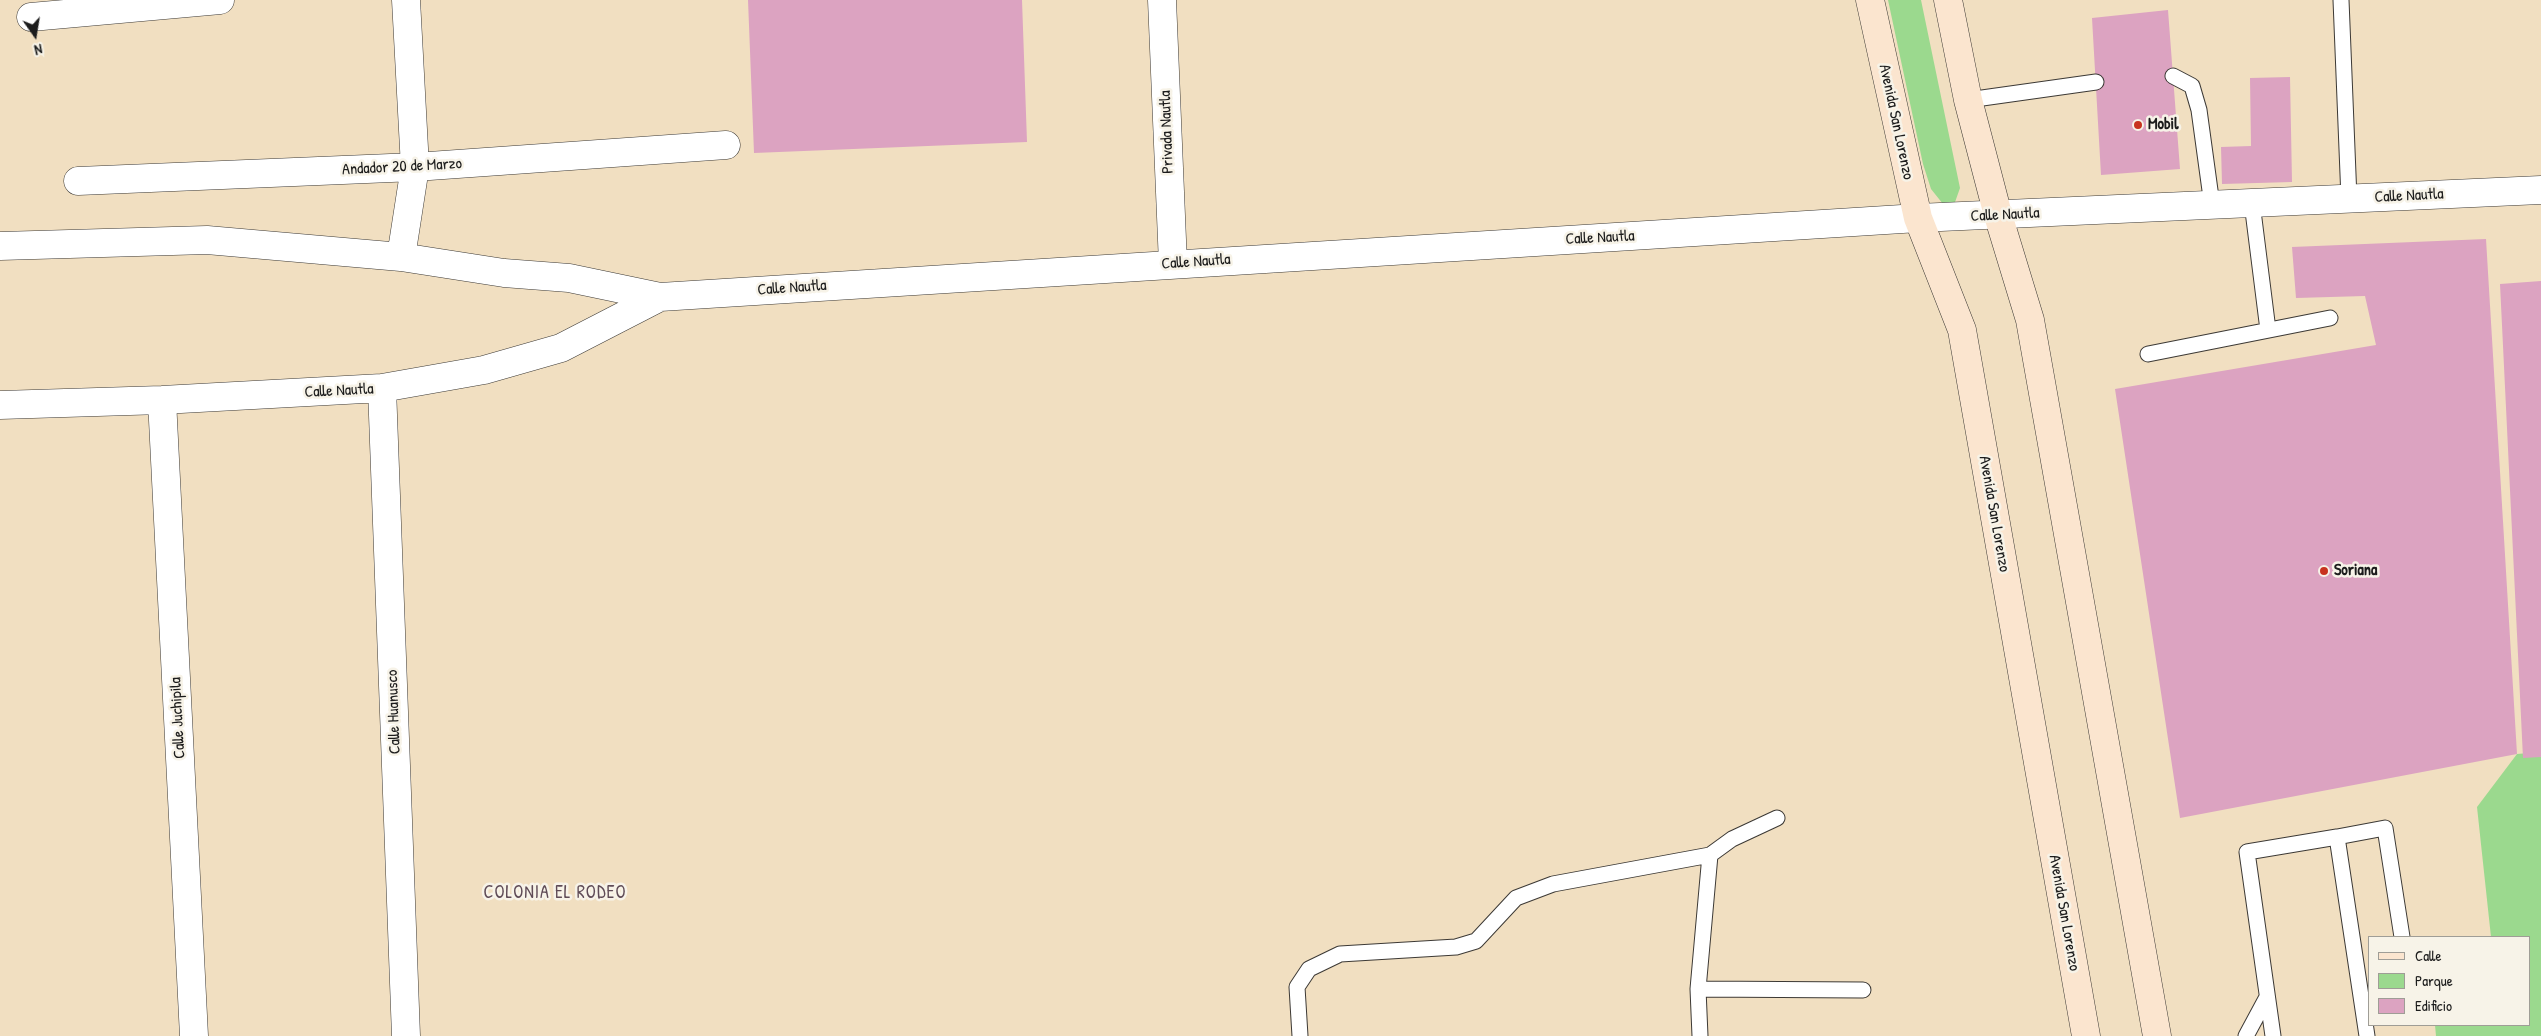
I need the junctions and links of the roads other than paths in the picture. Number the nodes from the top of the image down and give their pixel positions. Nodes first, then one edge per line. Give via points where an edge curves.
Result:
1 (220, 0) edge
2 (406, 0) edge
3 (1162, 0) edge
4 (1870, 0) edge
5 (1948, 0) edge
6 (2340, 0) edge
7 (31, 17) dead end
8 (2173, 76) dead end
9 (2096, 82) dead end
10 (1968, 100) junction
11 (726, 145) dead end
12 (415, 167) junction
13 (78, 181) dead end
14 (2541, 190) edge
15 (2348, 199) junction
16 (2252, 204) junction
17 (2212, 205) junction
18 (1998, 215) junction
19 (1918, 218) junction
20 (0, 246) edge
21 (401, 257) junction
22 (1173, 264) junction
23 (660, 297) junction
24 (2330, 318) dead end
25 (2268, 330) junction
26 (2148, 354) dead end
27 (382, 388) junction
28 (162, 400) junction
29 (0, 405) edge
30 (1777, 818) dead end
31 (2337, 837) junction
32 (1710, 856) junction
33 (2402, 936) edge
34 (2364, 984) edge
35 (1698, 989) junction
36 (1863, 990) dead end
37 (2267, 997) junction
38 (194, 1036) edge
39 (406, 1036) edge
40 (1300, 1036) edge
41 (1700, 1036) edge
42 (2086, 1036) edge
43 (2157, 1036) edge
44 (2246, 1036) edge
45 (2272, 1036) edge
46 (2367, 1036) edge

1 - 7 street
2 - 12 street
3 - 22 street, Privada Nautla
4 - 19 main road, Avenida San Lorenzo
5 - 10 main road
6 - 15 lane
8 - 17 lane via 2192,86 2199,110
9 - 10 lane
10 - 18 main road
11 - 12 street, Andador 20 de Marzo
12 - 13 street, Andador 20 de Marzo
12 - 21 street
14 - 15 street, Calle Nautla
15 - 16 street, Calle Nautla
16 - 17 street, Calle Nautla
16 - 25 lane
17 - 18 street, Calle Nautla
18 - 19 street, Calle Nautla
18 - 43 main road via 2030,320
19 - 22 street, Calle Nautla
19 - 42 main road, Avenida San Lorenzo via 1962,330
20 - 21 street, Calle Nautla via 208,240
21 - 23 street, Calle Nautla via 504,273 569,278
22 - 23 street, Calle Nautla
23 - 27 street, Calle Nautla via 561,348 484,370
24 - 25 lane
25 - 26 lane
27 - 28 street, Calle Nautla
27 - 39 street, Calle Huanusco
28 - 29 street, Calle Nautla
28 - 38 street, Calle Juchipila
30 - 32 lane via 1732,839
31 - 33 lane via 2384,828
31 - 34 lane
31 - 37 lane via 2247,852
32 - 35 lane
32 - 40 lane via 1553,884 1516,898 1476,940 1456,947 1340,954 1310,970 1297,987
34 - 46 lane
35 - 36 lane
35 - 41 lane
37 - 44 lane
37 - 45 lane

